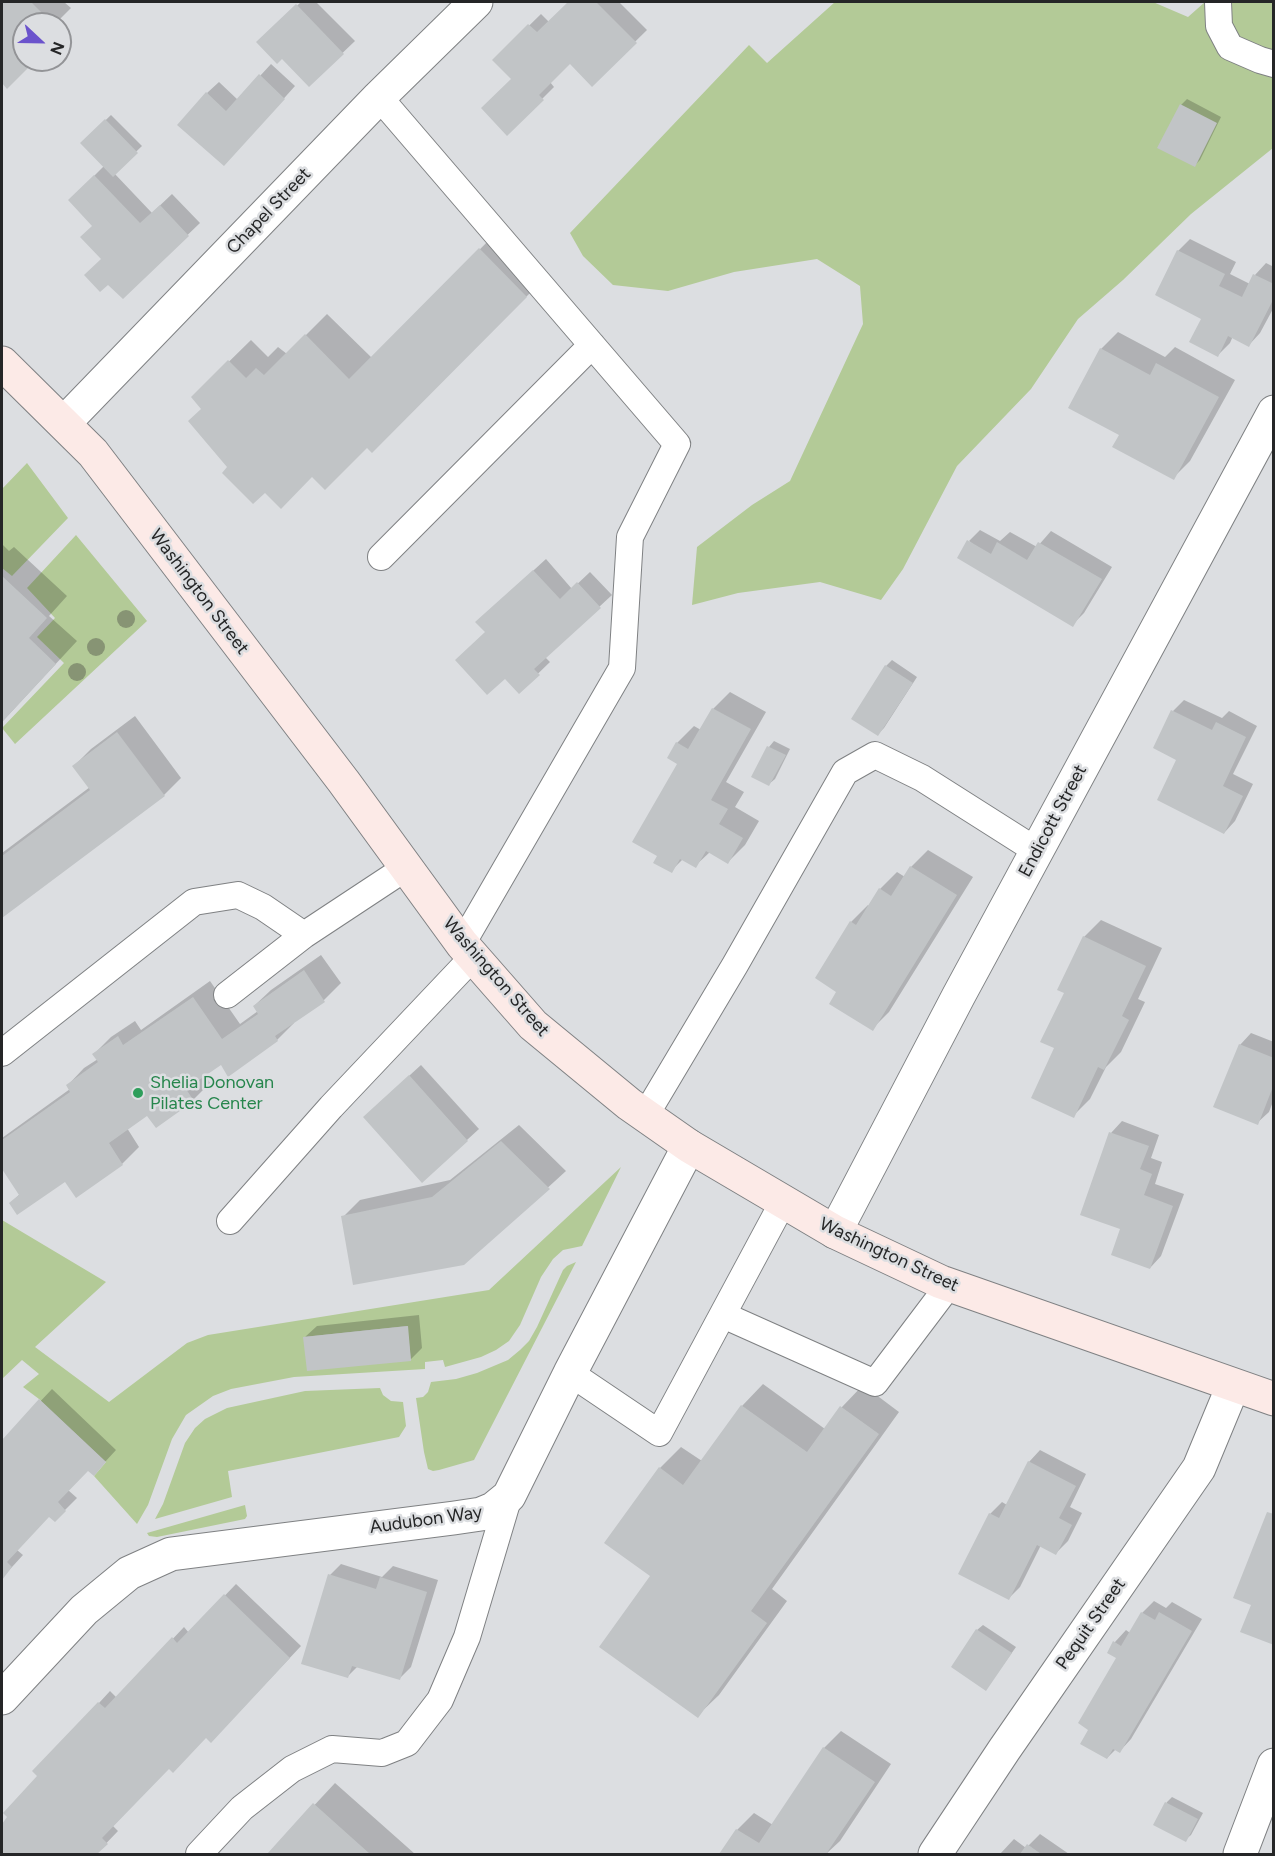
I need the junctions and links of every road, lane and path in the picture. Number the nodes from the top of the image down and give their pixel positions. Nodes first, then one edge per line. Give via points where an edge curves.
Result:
1 (476, 2) edge
2 (1218, 2) edge
3 (1274, 64) edge
4 (379, 97) junction
5 (592, 345) junction
6 (3, 367) edge
7 (1274, 412) edge
8 (64, 423) junction
9 (381, 557) dead end
10 (1037, 851) junction
11 (406, 867) junction
12 (304, 935) junction
13 (468, 950) junction
14 (227, 995) dead end
15 (2, 1053) edge
16 (645, 1116) junction
17 (689, 1146) junction
18 (783, 1202) junction
19 (230, 1221) dead end
20 (835, 1232) junction
21 (949, 1285) junction
22 (723, 1315) junction
23 (570, 1373) junction
24 (1233, 1386) junction
25 (1274, 1400) edge
26 (509, 1496) junction
27 (2, 1698) edge
28 (1274, 1765) edge
29 (199, 1854) edge
30 (935, 1854) edge
31 (1240, 1854) edge

1 - 4 street, Chapel Street
2 - 3 lane via 1220,26 1230,47
4 - 5 lane
4 - 8 street, Chapel Street
5 - 9 lane
5 - 13 lane via 677,444 630,537 622,668
6 - 8 main road, Washington Street
7 - 10 street, Endicott Street
8 - 11 main road, Washington Street via 93,453
10 - 16 lane via 922,778 875,755 845,772
10 - 20 street, Endicott Street
11 - 12 lane
11 - 13 main road, Washington Street
12 - 14 lane
12 - 15 lane via 263,907 238,896 194,902
13 - 16 main road, Washington Street via 533,1024
13 - 19 lane
16 - 17 main road, Washington Street
17 - 18 main road, Washington Street
17 - 23 street, Audubon Way
18 - 20 main road, Washington Street
18 - 22 lane
20 - 21 main road, Washington Street
21 - 22 lane via 875,1383
21 - 24 main road, Washington Street
22 - 23 lane via 659,1433
23 - 26 street, Audubon Way
24 - 25 main road, Washington Street
24 - 30 street, Pequit Street via 1199,1468
26 - 27 street, Audubon Way via 481,1514 171,1554 129,1573 84,1610
26 - 29 lane via 467,1637 440,1700 407,1743 382,1753 332,1749 292,1769 242,1808
28 - 31 street

